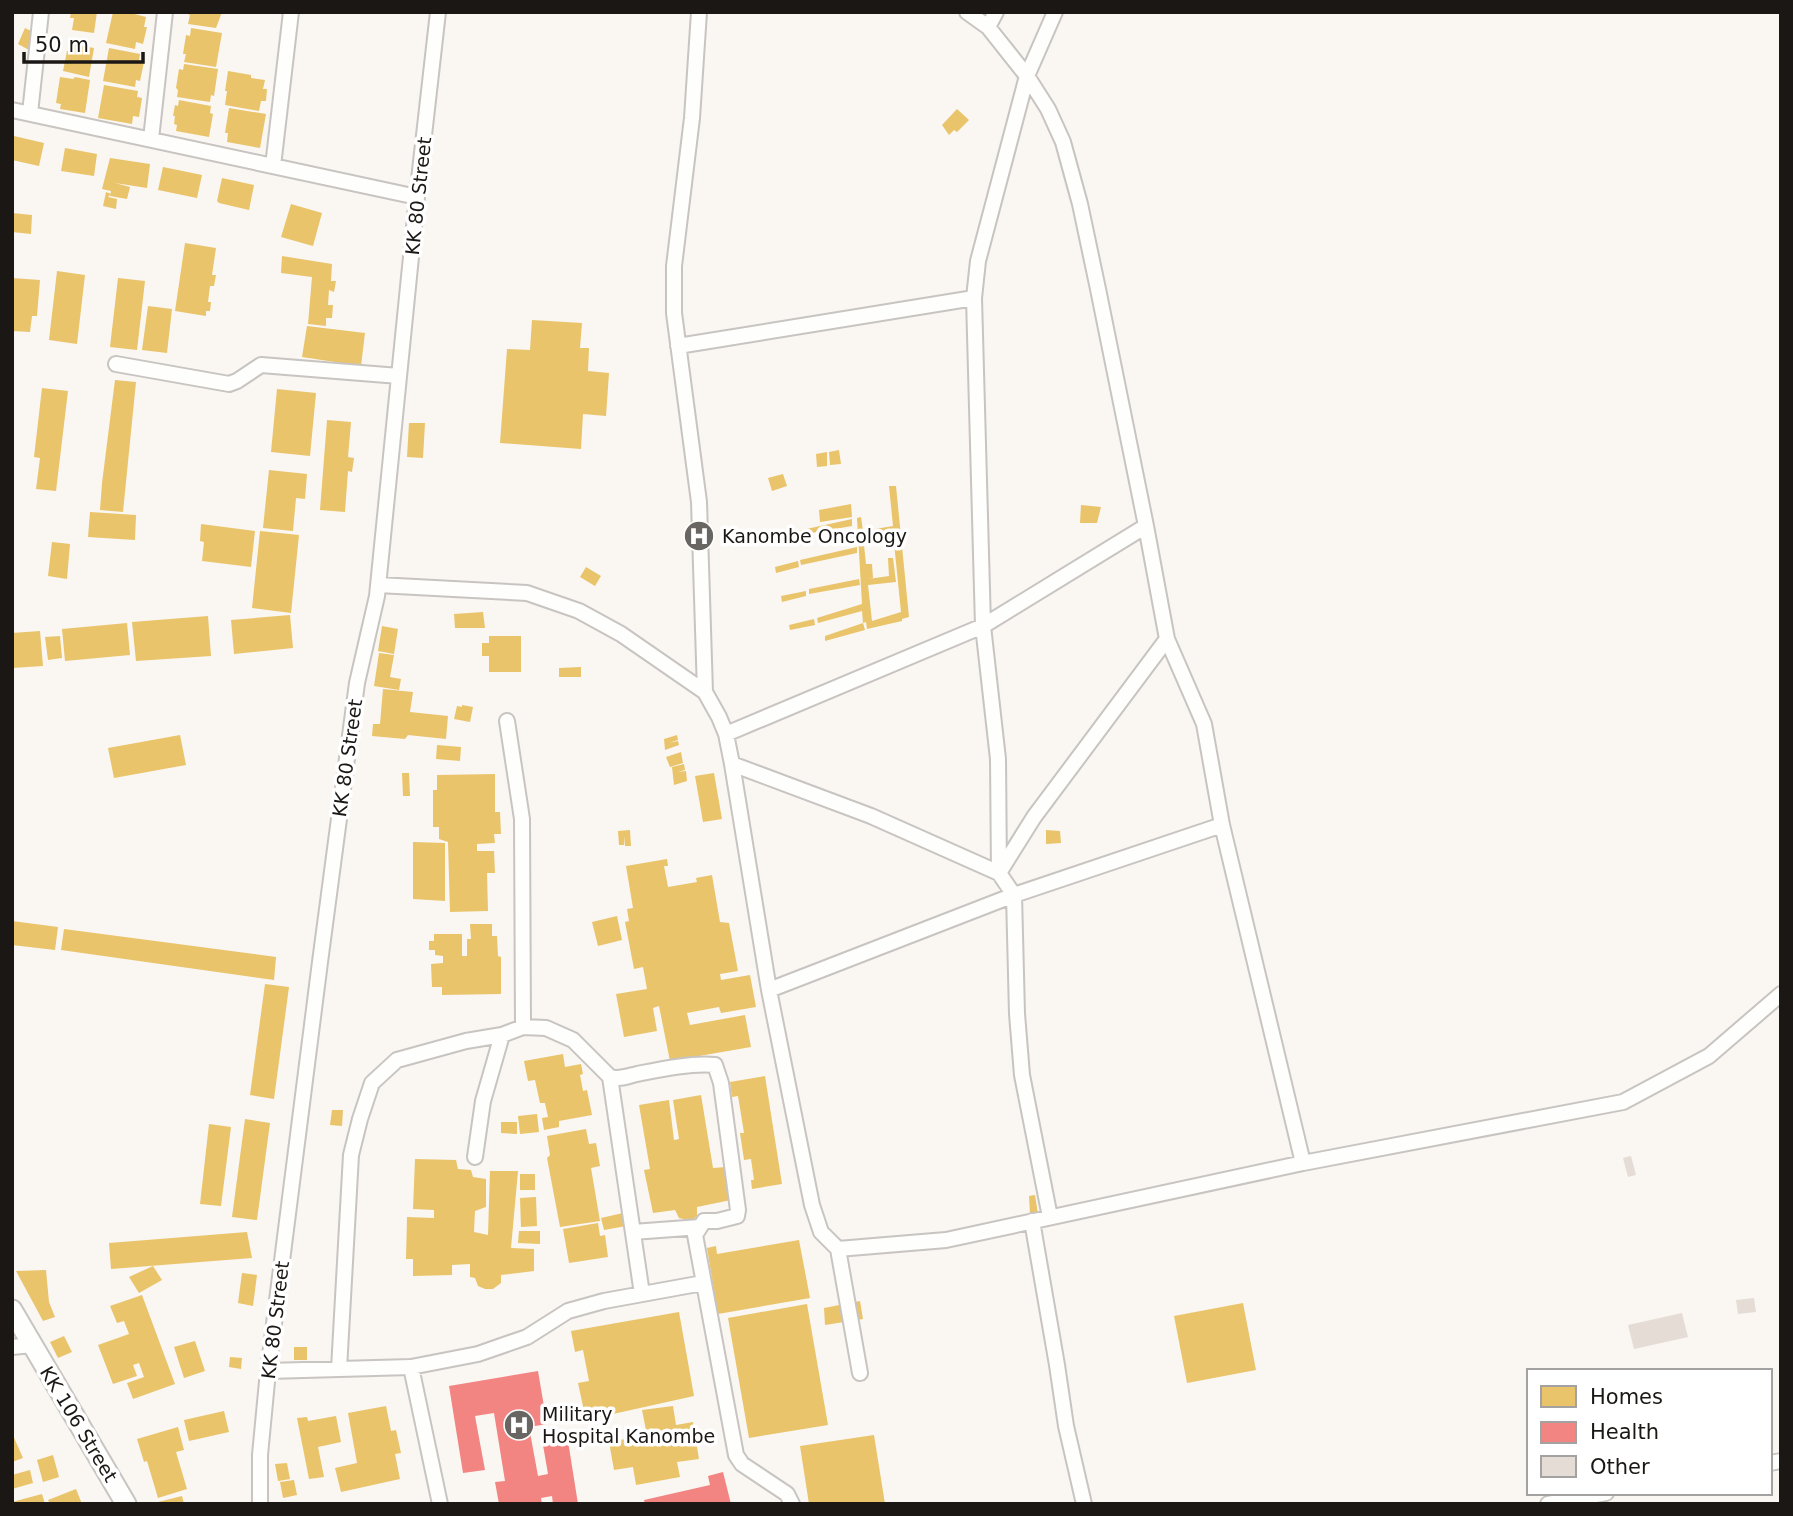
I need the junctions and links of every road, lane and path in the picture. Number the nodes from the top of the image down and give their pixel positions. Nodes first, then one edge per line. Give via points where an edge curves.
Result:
1 (41, 12) edge
2 (165, 12) edge
3 (291, 12) edge
4 (439, 12) edge
5 (699, 12) edge
6 (967, 12) edge
7 (996, 12) edge
8 (1055, 12) edge
9 (988, 27) junction
10 (1027, 76) junction
11 (12, 110) edge
12 (30, 113) junction
13 (151, 139) junction
14 (273, 166) junction
15 (417, 197) junction
16 (974, 298) junction
17 (678, 346) junction
18 (116, 364) dead end
19 (399, 376) junction
20 (1146, 526) junction
21 (378, 585) junction
22 (982, 626) junction
23 (1167, 639) junction
24 (705, 692) junction
25 (507, 721) dead end
26 (726, 734) junction
27 (732, 764) junction
28 (1222, 825) junction
29 (999, 873) junction
30 (1014, 895) junction
31 (769, 990) junction
32 (1781, 994) edge
33 (523, 1027) junction
34 (502, 1035) junction
35 (610, 1077) junction
36 (475, 1157) dead end
37 (1303, 1163) junction
38 (1049, 1217) junction
39 (1032, 1221) junction
40 (700, 1227) junction
41 (633, 1232) junction
42 (838, 1249) junction
43 (703, 1283) junction
44 (642, 1294) junction
45 (12, 1310) edge
46 (22, 1346) edge
47 (411, 1367) junction
48 (339, 1369) junction
49 (268, 1371) junction
50 (860, 1373) dead end
51 (1603, 1497) edge
52 (126, 1504) edge
53 (260, 1504) edge
54 (440, 1504) edge
55 (792, 1504) edge
56 (1084, 1504) edge
57 (1548, 1504) edge

1 - 12 street
2 - 13 street
3 - 14 street
4 - 15 street, KK 80 Street
5 - 17 street via 674,266
6 - 9 street
7 - 9 street
8 - 10 street
9 - 10 street
10 - 16 street via 978,261
10 - 20 street via 1063,142 1080,204
11 - 12 street
12 - 13 street
13 - 14 street
14 - 15 street
15 - 19 street, KK 80 Street
16 - 17 street
16 - 22 street
17 - 24 street via 699,502
18 - 19 street via 229,384 261,365
19 - 21 street, KK 80 Street
20 - 22 street
20 - 23 street
21 - 24 street via 527,593 579,611 621,634
21 - 49 street, KK 80 Street via 357,683
22 - 26 street
22 - 29 street via 998,759
23 - 28 street via 1204,724
23 - 29 street via 1034,817
24 - 26 street
25 - 33 street via 522,819
26 - 27 street
27 - 29 street via 870,816
27 - 31 street
28 - 30 street
28 - 37 street
29 - 30 street
30 - 31 street
30 - 38 street via 1022,1076
31 - 42 street via 811,1205 821,1232
32 - 37 street via 1709,1056 1623,1102
33 - 34 street
33 - 35 street via 546,1028 573,1040
34 - 36 street via 483,1101
34 - 48 street via 397,1060 372,1083 351,1154
35 - 40 street via 715,1065 738,1210 737,1216 704,1221
35 - 41 street
37 - 38 street
38 - 39 street
39 - 42 street via 946,1240
39 - 56 street via 1066,1426
40 - 41 street
40 - 43 street via 695,1235
41 - 44 street
42 - 50 street
43 - 44 street
43 - 55 street via 736,1455 742,1465 787,1493
44 - 47 street via 568,1311 527,1338 478,1354
45 - 46 street, KK 106 Street
46 - 52 street, KK 106 Street
47 - 48 street
47 - 54 street
48 - 49 street
49 - 53 street, KK 80 Street
51 - 57 street

